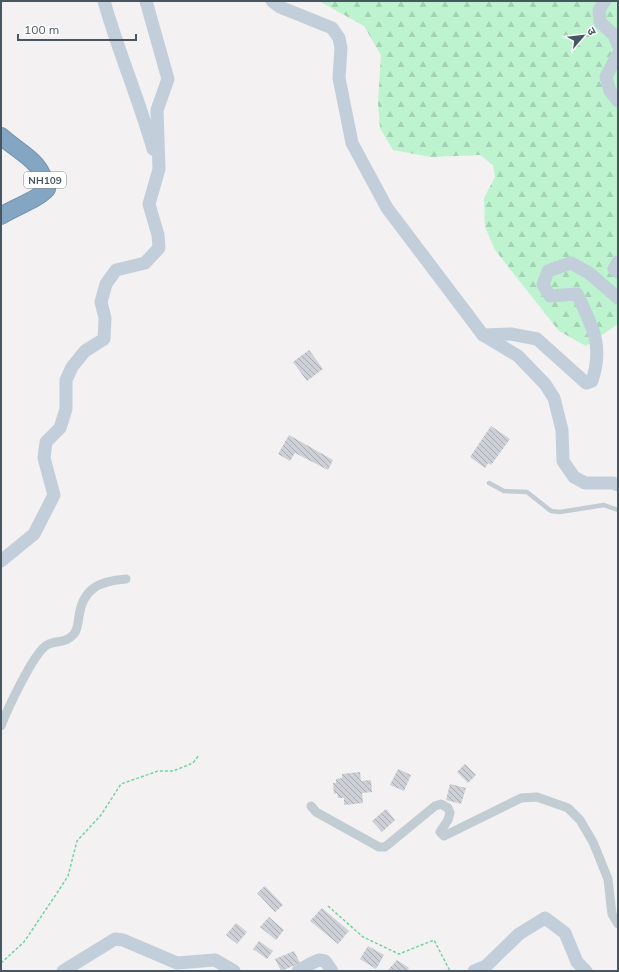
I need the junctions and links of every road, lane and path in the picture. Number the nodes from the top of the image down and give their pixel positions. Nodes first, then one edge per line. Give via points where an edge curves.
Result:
1 (104, 1) edge
2 (146, 1) edge
3 (272, 1) edge
4 (605, 1) edge
5 (618, 45) edge
6 (618, 54) edge
7 (618, 101) edge
8 (1, 136) edge
9 (159, 170) junction
10 (1, 216) edge
11 (618, 262) edge
12 (618, 272) edge
13 (618, 298) edge
14 (483, 335) junction
15 (489, 483) dead end
16 (618, 485) edge
17 (618, 510) edge
18 (1, 561) edge
19 (126, 579) dead end
20 (1, 726) edge
21 (199, 755) dead end
22 (311, 806) dead end
23 (328, 906) dead end
24 (618, 924) edge
25 (1, 963) edge
26 (63, 971) edge
27 (234, 971) edge
28 (298, 971) edge
29 (332, 971) edge
30 (450, 971) edge
31 (474, 971) edge
32 (586, 971) edge

1 - 9 main road via 112,31 145,119
2 - 9 main road via 168,79 157,110
3 - 14 main road via 280,7 332,28 339,38 339,78 352,144 387,208
4 - 5 main road via 599,10 600,22 614,35
6 - 7 main road via 606,78 610,91
8 - 10 highway, NH109 via 38,166 44,175 47,189 41,196
9 - 18 main road via 149,204 159,248 145,263 116,270 106,284 101,302 105,318 104,339 85,351 72,367 66,380 66,410 60,428 46,442 44,458 54,495 34,534
11 - 12 main road via 614,269
13 - 14 main road via 589,273 571,263 548,271 543,285 550,296 576,294 595,333 597,366 592,381 586,383 537,339 512,334
14 - 16 main road via 518,356 545,384 554,398 562,430 563,460 574,477 585,483
15 - 17 lane via 504,491 527,492 551,510 560,512 604,506
19 - 20 street via 105,582 90,589 81,606 76,632 69,639 48,644 40,650
21 - 25 path via 193,763 173,771 158,771 121,784 100,815 77,842 68,876 58,893 24,942
22 - 24 street via 316,812 379,847 385,847 434,806 441,804 448,808 450,813 440,832 444,836 521,798 537,797 568,808 580,820 593,842 608,879 612,914
23 - 30 path via 363,937 399,954 434,940
26 - 27 main road via 115,939 177,963 215,960
28 - 29 main road via 319,960 325,961
31 - 32 main road via 486,966 520,934 545,918 565,933 577,962

